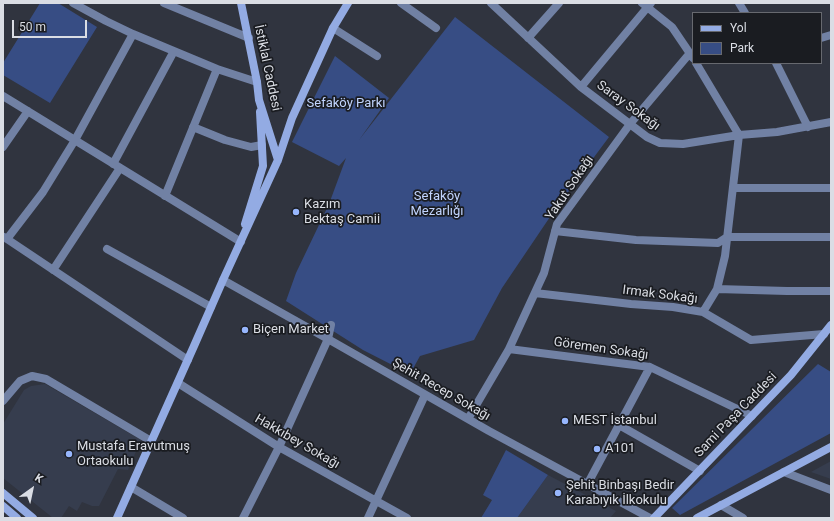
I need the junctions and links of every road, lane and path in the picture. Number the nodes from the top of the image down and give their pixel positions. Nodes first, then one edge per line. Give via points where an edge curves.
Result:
1 (73, 3) edge
2 (164, 3) edge
3 (241, 3) edge
4 (348, 3) edge
5 (400, 3) edge
6 (491, 3) edge
7 (559, 3) edge
8 (739, 3) edge
9 (647, 5) edge
10 (744, 12) edge
11 (333, 28) junction
12 (436, 28) dead end
13 (132, 35) junction
14 (249, 38) junction
15 (528, 38) junction
16 (174, 51) junction
17 (377, 56) dead end
18 (692, 56) edge
19 (697, 64) edge
20 (776, 64) edge
21 (217, 69) junction
22 (257, 82) junction
23 (581, 87) junction
24 (3, 96) edge
25 (259, 100) junction
26 (28, 111) junction
27 (831, 122) edge
28 (630, 124) junction
29 (193, 127) junction
30 (808, 127) junction
31 (739, 135) junction
32 (75, 140) junction
33 (262, 146) junction
34 (3, 147) edge
35 (278, 160) junction
36 (117, 166) junction
37 (733, 188) junction
38 (831, 188) edge
39 (165, 196) junction
40 (555, 232) junction
41 (4, 237) edge
42 (727, 237) junction
43 (831, 237) edge
44 (241, 242) junction
45 (107, 249) dead end
46 (53, 270) junction
47 (222, 280) junction
48 (717, 289) junction
49 (831, 291) edge
50 (535, 293) junction
51 (211, 307) junction
52 (703, 312) junction
53 (831, 325) edge
54 (331, 326) dead end
55 (824, 334) junction
56 (328, 339) junction
57 (509, 349) junction
58 (188, 360) junction
59 (650, 367) junction
60 (178, 384) junction
61 (425, 395) junction
62 (3, 400) edge
63 (752, 416) junction
64 (468, 419) junction
65 (619, 425) junction
66 (152, 441) junction
67 (279, 447) junction
68 (831, 447) edge
69 (700, 470) junction
70 (784, 472) junction
71 (587, 485) junction
72 (131, 487) junction
73 (831, 490) edge
74 (3, 492) edge
75 (376, 500) junction
76 (721, 505) junction
77 (3, 506) edge
78 (17, 518) edge
79 (34, 518) edge
80 (117, 518) edge
81 (183, 518) edge
82 (244, 518) edge
83 (368, 518) edge
84 (407, 518) edge
85 (650, 518) edge
86 (654, 518) edge
87 (697, 518) edge
88 (743, 518) edge

1 - 13 street
2 - 14 street
3 - 14 street, İstiklal Caddesi
4 - 11 street
5 - 12 street
6 - 15 street, Saray Sokağı
7 - 15 street
8 - 10 street
9 - 18 street via 672,27
9 - 23 street
11 - 17 street
11 - 35 street via 292,118
13 - 16 street
13 - 32 street
14 - 22 street, İstiklal Caddesi
15 - 23 street, Saray Sokağı
16 - 21 street
16 - 36 street
18 - 28 street, Yakut Sokağı
19 - 31 street
20 - 30 street
21 - 22 street
21 - 29 street
22 - 25 street, İstiklal Caddesi
23 - 28 street, Saray Sokağı
24 - 26 street
25 - 33 street
25 - 35 street, İstiklal Caddesi
26 - 32 street
26 - 34 street
27 - 30 street, Saray Sokağı
28 - 31 street, Saray Sokağı via 660,143 683,144
28 - 40 street, Yakut Sokağı via 556,224
29 - 33 street via 251,148
29 - 39 street
30 - 31 street, Saray Sokağı
31 - 37 street
32 - 36 street
32 - 41 street via 43,192
33 - 44 street via 263,166
35 - 44 street
36 - 39 street
36 - 46 street
37 - 38 street
37 - 42 street
39 - 44 street
40 - 42 street via 636,240 710,243 718,243
40 - 50 street, Yakut Sokağı via 544,273
41 - 46 street
42 - 43 street
42 - 48 street
44 - 47 street
45 - 51 street
46 - 58 street
47 - 51 street
47 - 56 street, Şehit Recep Sokağı
48 - 49 street
48 - 52 street
50 - 52 street, Irmak Sokağı
50 - 57 street, Yakut Sokağı
51 - 58 street
52 - 55 street, Irmak Sokağı via 751,340
53 - 55 street, Sami Paşa Caddesi
54 - 56 street
55 - 63 street, Sami Paşa Caddesi via 791,375
56 - 61 street, Şehit Recep Sokağı
56 - 67 street
57 - 59 street, Göremen Sokağı
57 - 64 street, Yakut Sokağı
58 - 60 street
59 - 63 street, Göremen Sokağı
59 - 65 street
60 - 66 street
60 - 67 street, Hakkıbey Sokağı
61 - 64 street, Şehit Recep Sokağı
61 - 75 street
62 - 66 street via 20,381 32,376 46,378
63 - 69 street, Sami Paşa Caddesi
64 - 71 street, Şehit Recep Sokağı
65 - 69 street
65 - 71 street
66 - 72 street
67 - 75 street, Hakkıbey Sokağı
67 - 82 street
68 - 70 street
69 - 86 street, Sami Paşa Caddesi
70 - 73 street
70 - 76 street
71 - 85 street, Şehit Recep Sokağı
72 - 80 street
72 - 81 street
74 - 79 street
75 - 83 street
75 - 84 street, Hakkıbey Sokağı
76 - 87 street
76 - 88 street
77 - 78 street

